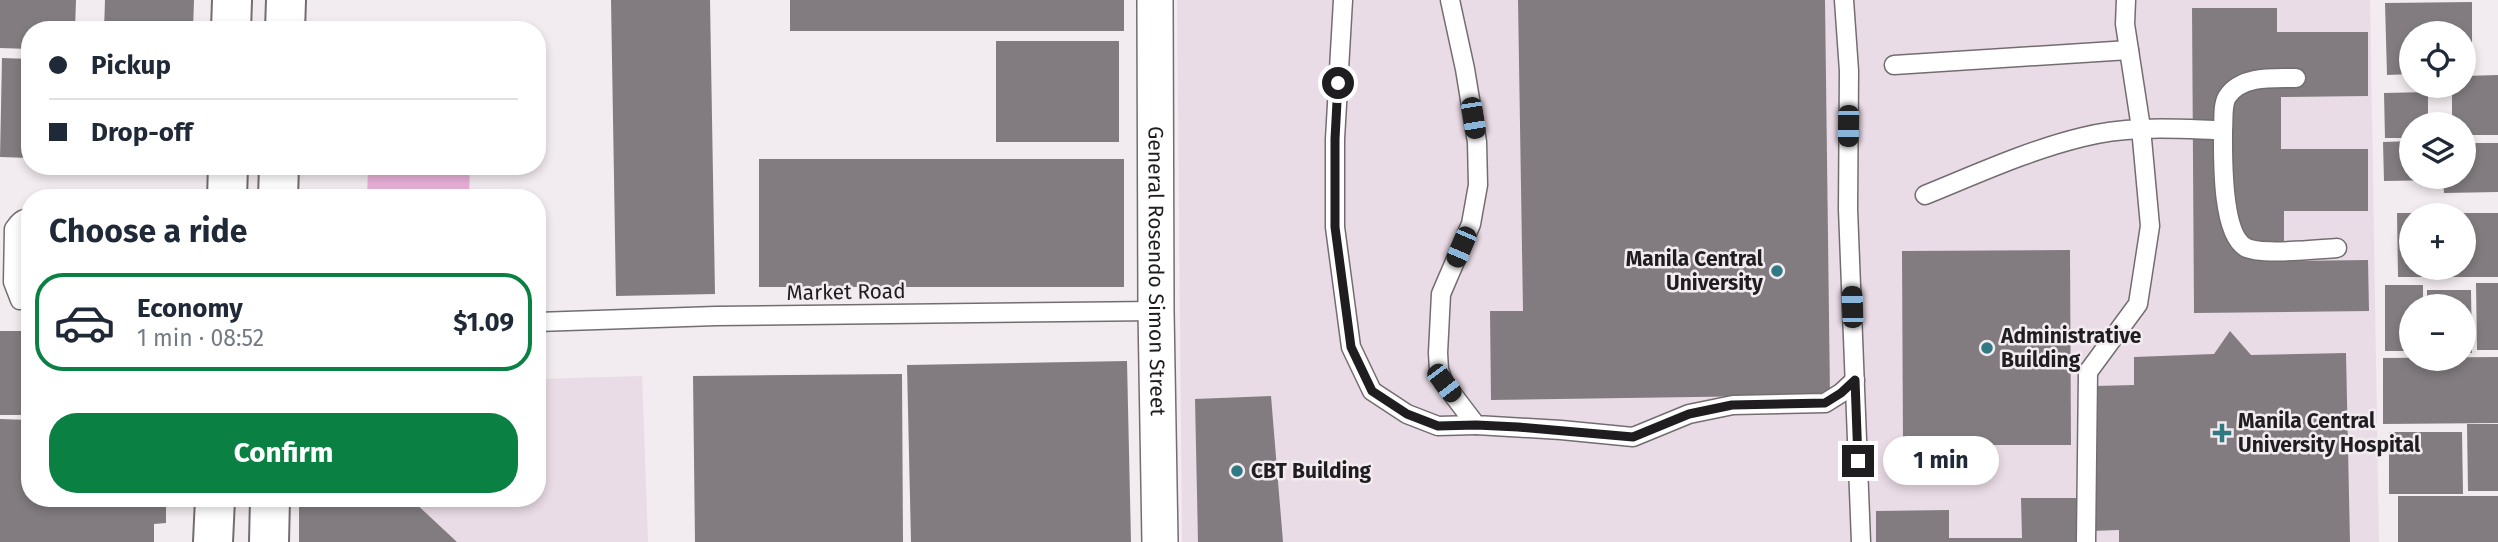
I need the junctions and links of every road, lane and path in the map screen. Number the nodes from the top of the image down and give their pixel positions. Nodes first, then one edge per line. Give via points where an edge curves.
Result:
1 (232, 0) edge
2 (286, 0) edge
3 (1155, 0) edge
4 (1343, 0) edge
5 (1450, 0) edge
6 (1844, 0) edge
7 (2126, 0) edge
8 (231, 21) edge
9 (285, 21) edge
10 (2129, 50) junction
11 (1894, 65) dead end
12 (2296, 78) dead end
13 (2141, 128) junction
14 (2223, 130) junction
15 (1926, 195) dead end
16 (21, 221) edge
17 (2337, 248) dead end
18 (21, 300) edge
19 (1156, 311) junction
20 (546, 322) edge
21 (1855, 380) junction
22 (1476, 425) junction
23 (215, 507) edge
24 (270, 507) edge
25 (213, 542) edge
26 (269, 542) edge
27 (1160, 542) edge
28 (1861, 542) edge
29 (2086, 542) edge

1 - 8 highway
2 - 9 highway
3 - 19 street, General Rosendo Simon Street
4 - 22 lane via 1335,227 1351,347 1372,391 1407,414 1438,426
5 - 22 lane via 1477,142 1478,185 1471,223 1441,294 1439,362 1444,383
6 - 21 lane
7 - 10 lane
10 - 11 lane
10 - 13 lane
12 - 14 lane via 2262,78 2235,89 2224,105
13 - 14 lane
13 - 15 lane via 2062,143
13 - 29 lane via 2150,226 2138,304 2088,372
14 - 17 lane via 2227,203 2235,237 2260,251
16 - 18 lane via 14,229 13,282
19 - 20 lane, Market Road
19 - 27 street, General Rosendo Simon Street
21 - 22 lane via 1825,403 1732,405 1689,414 1633,437
21 - 28 lane
23 - 25 highway
24 - 26 highway

